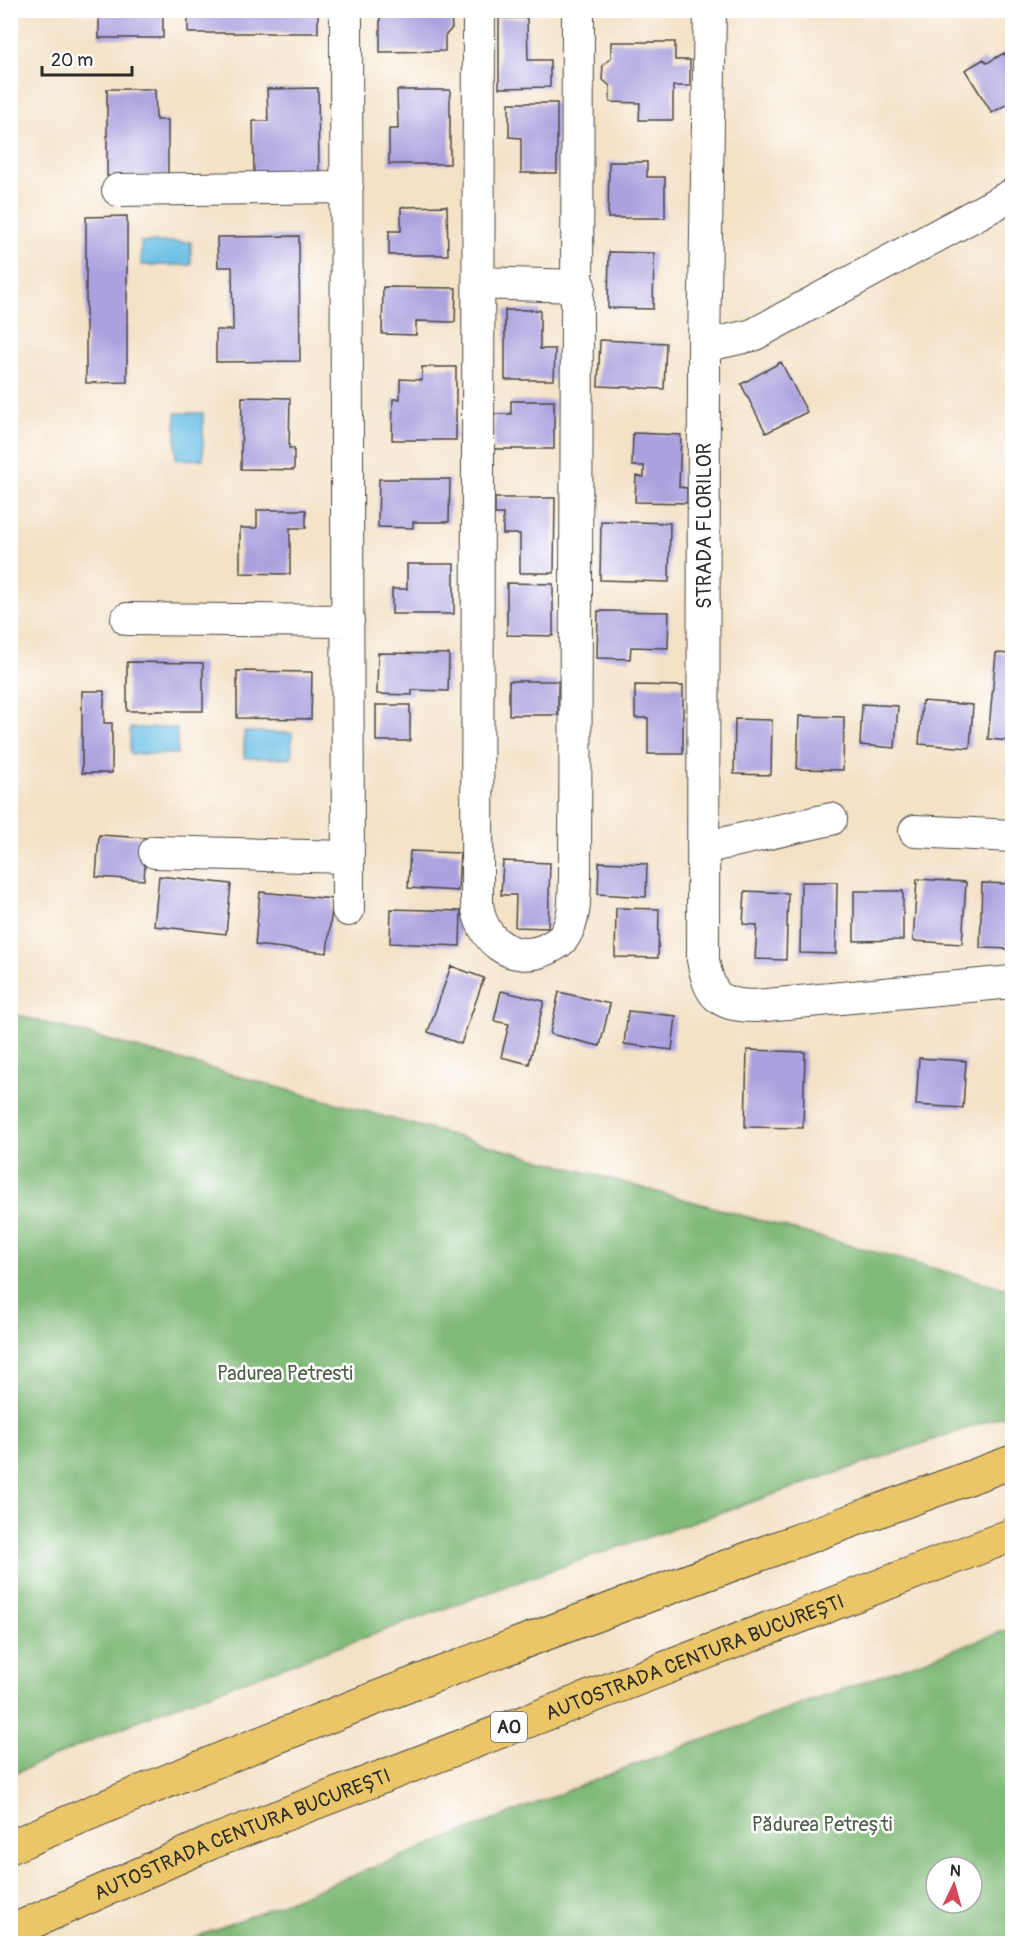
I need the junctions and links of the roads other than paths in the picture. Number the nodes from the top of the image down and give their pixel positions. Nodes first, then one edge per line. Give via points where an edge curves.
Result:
1 (346, 10) edge
2 (480, 10) edge
3 (578, 10) edge
4 (710, 10) edge
5 (347, 187) junction
6 (118, 190) dead end
7 (1012, 195) edge
8 (479, 283) junction
9 (579, 286) junction
10 (704, 346) junction
11 (127, 619) dead end
12 (348, 621) junction
13 (831, 819) dead end
14 (915, 831) dead end
15 (1012, 836) edge
16 (703, 849) junction
17 (155, 852) dead end
18 (348, 857) junction
19 (348, 910) dead end
20 (1012, 982) edge
21 (1012, 1462) edge
22 (1012, 1535) edge
23 (10, 1847) edge
24 (10, 1932) edge

1 - 5 street
2 - 8 street
3 - 9 street
4 - 10 street, STRADA FLORILOR
5 - 6 street
5 - 12 street
7 - 10 street via 753,335
8 - 9 street
8 - 9 street via 478,917 495,944 512,953 536,954 556,945 573,917
10 - 16 street, STRADA FLORILOR
11 - 12 street
12 - 18 street
13 - 16 street
14 - 15 street
16 - 20 street, STRADA FLORILOR via 703,960 708,985 719,999 755,1006
17 - 18 street
18 - 19 street
21 - 23 highway via 227,1756
22 - 24 highway, AUTOSTRADA CENTURA BUCUREȘTI / A0 via 221,1839

